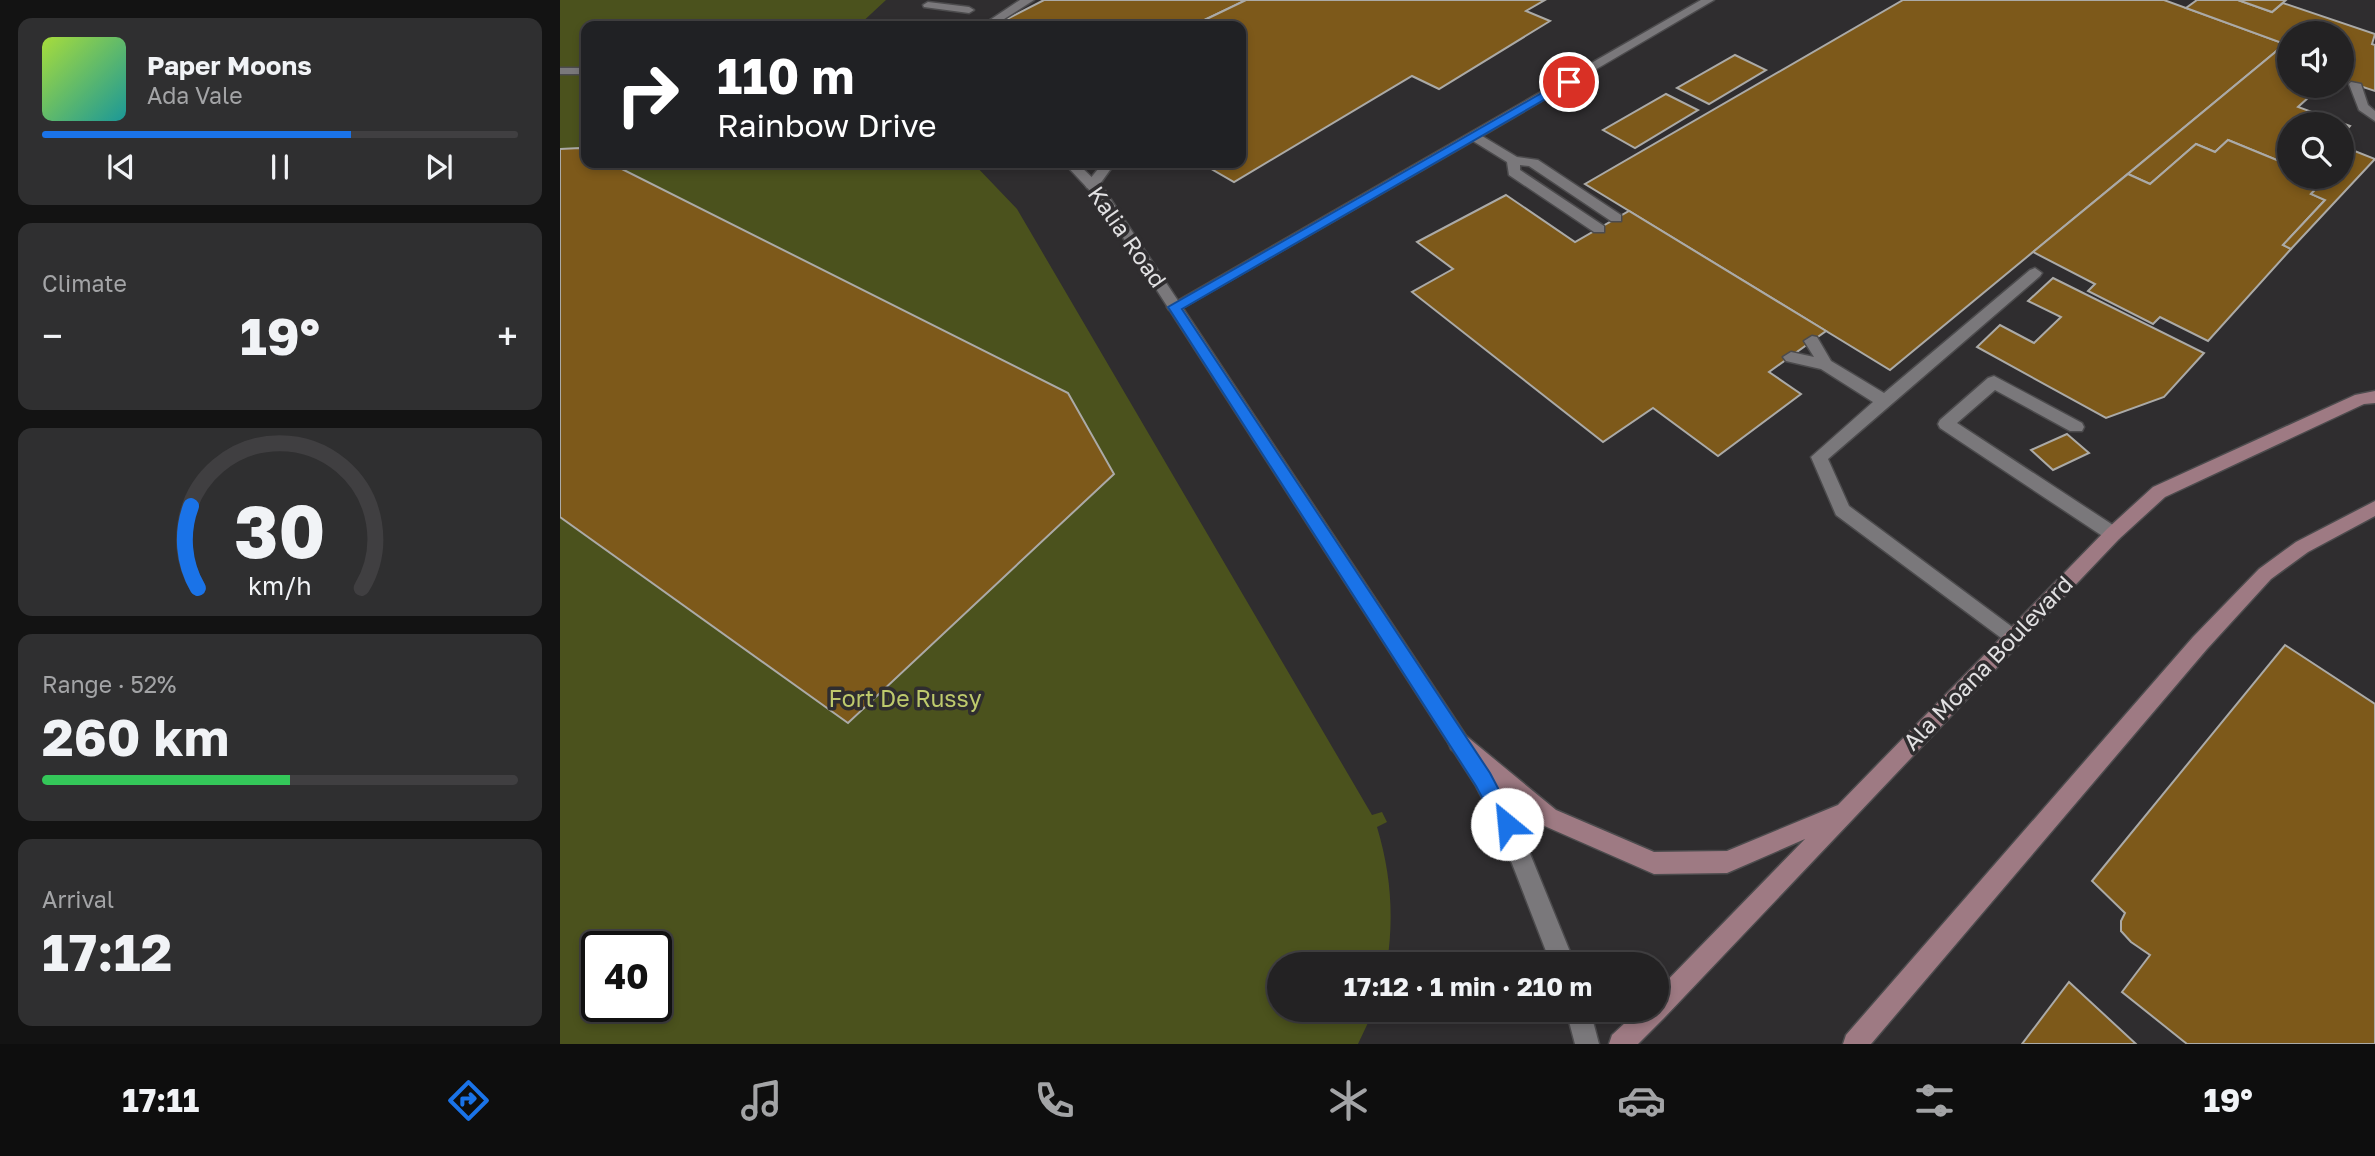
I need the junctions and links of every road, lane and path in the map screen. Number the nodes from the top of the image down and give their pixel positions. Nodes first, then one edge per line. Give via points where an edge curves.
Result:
1 (1029, 0) edge
2 (1709, 0) edge
3 (928, 5) dead end
4 (967, 7) edge
5 (993, 21) edge
6 (560, 71) edge
7 (581, 71) edge
8 (2355, 84) dead end
9 (2375, 117) edge
10 (1474, 136) junction
11 (1513, 160) junction
12 (1075, 168) edge
13 (1105, 168) edge
14 (1092, 185) junction
15 (1616, 218) dead end
16 (1599, 229) dead end
17 (2035, 273) dead end
18 (1174, 307) junction
19 (1812, 341) dead end
20 (1791, 357) dead end
21 (1826, 365) junction
22 (2375, 397) edge
23 (1884, 401) junction
24 (2076, 427) dead end
25 (2373, 511) edge
26 (2113, 534) junction
27 (2012, 638) junction
28 (1458, 742) junction
29 (1843, 813) junction
30 (1558, 952) edge
31 (1669, 996) edge
32 (1581, 1022) edge
33 (1644, 1022) edge
34 (1587, 1044) edge
35 (1621, 1044) edge
36 (1855, 1044) edge

1 - 5 street
2 - 10 street
3 - 4 street
6 - 7 street
8 - 9 street via 2363,107
10 - 11 street
10 - 18 street
11 - 15 street via 1533,163
11 - 16 street via 1514,172
12 - 14 street, Kalia Road
13 - 14 street
14 - 18 street, Kalia Road
17 - 23 street
18 - 28 street, Kalia Road
19 - 21 street
20 - 21 street
21 - 23 street
22 - 26 main road, Ala Moana Boulevard via 2361,399 2159,492
23 - 27 street via 1819,457 1842,510
24 - 26 street via 1994,382 1946,424
25 - 36 main road via 2302,547 2265,574 2200,643
26 - 27 main road, Ala Moana Boulevard
27 - 29 main road, Ala Moana Boulevard
28 - 29 main road via 1548,817 1654,863 1727,862
28 - 30 street, Kalia Road via 1507,824
29 - 31 main road, Ala Moana Boulevard
32 - 34 street
33 - 35 main road, Ala Moana Boulevard

